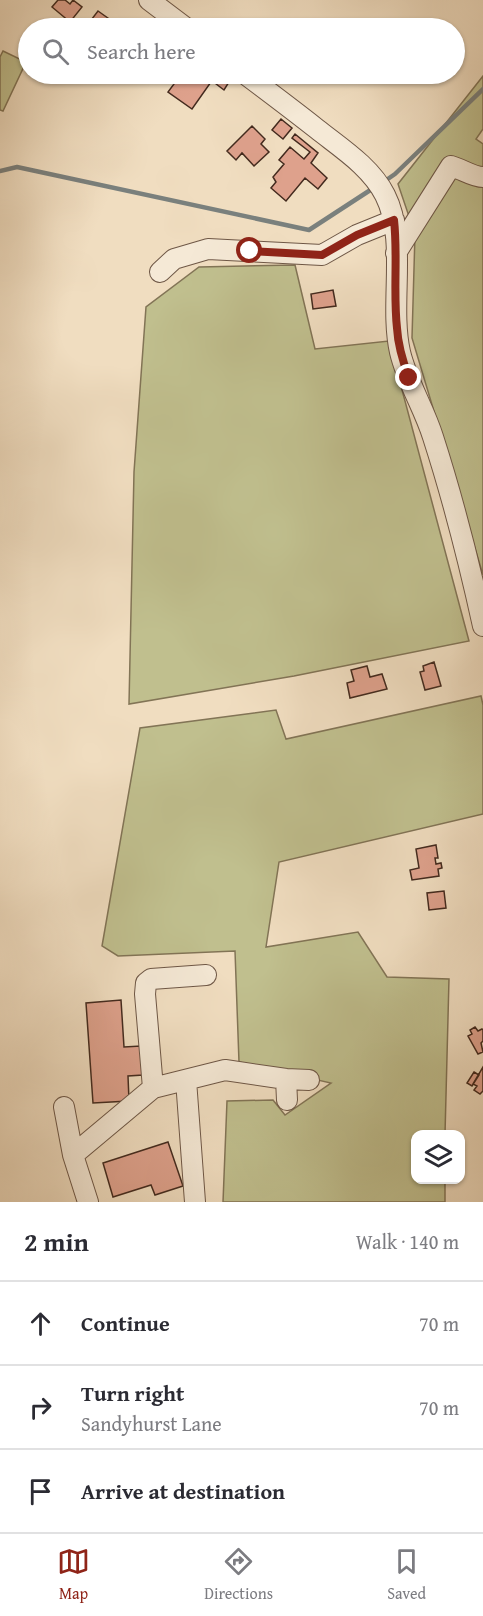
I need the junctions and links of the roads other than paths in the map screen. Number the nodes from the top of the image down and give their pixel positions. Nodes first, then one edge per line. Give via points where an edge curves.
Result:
1 (149, 0) edge
2 (173, 18) edge
3 (258, 84) edge
4 (483, 177) edge
5 (394, 220) junction
6 (396, 253) junction
7 (160, 272) dead end
8 (483, 626) edge
9 (206, 975) dead end
10 (286, 1079) junction
11 (186, 1080) junction
12 (309, 1080) dead end
13 (153, 1088) junction
14 (287, 1100) dead end
15 (64, 1107) dead end
16 (73, 1155) junction
17 (88, 1202) edge
18 (195, 1202) edge

1 - 2 street
3 - 5 street via 347,153 379,186
4 - 6 street via 451,166
5 - 6 street
5 - 7 street via 322,255 208,249 174,259
6 - 8 street via 400,353 432,434 462,531
9 - 13 street via 152,979 146,983
10 - 11 street via 225,1070
10 - 12 street
10 - 14 street
11 - 13 street
11 - 18 street
13 - 16 street
15 - 16 street
16 - 17 street

